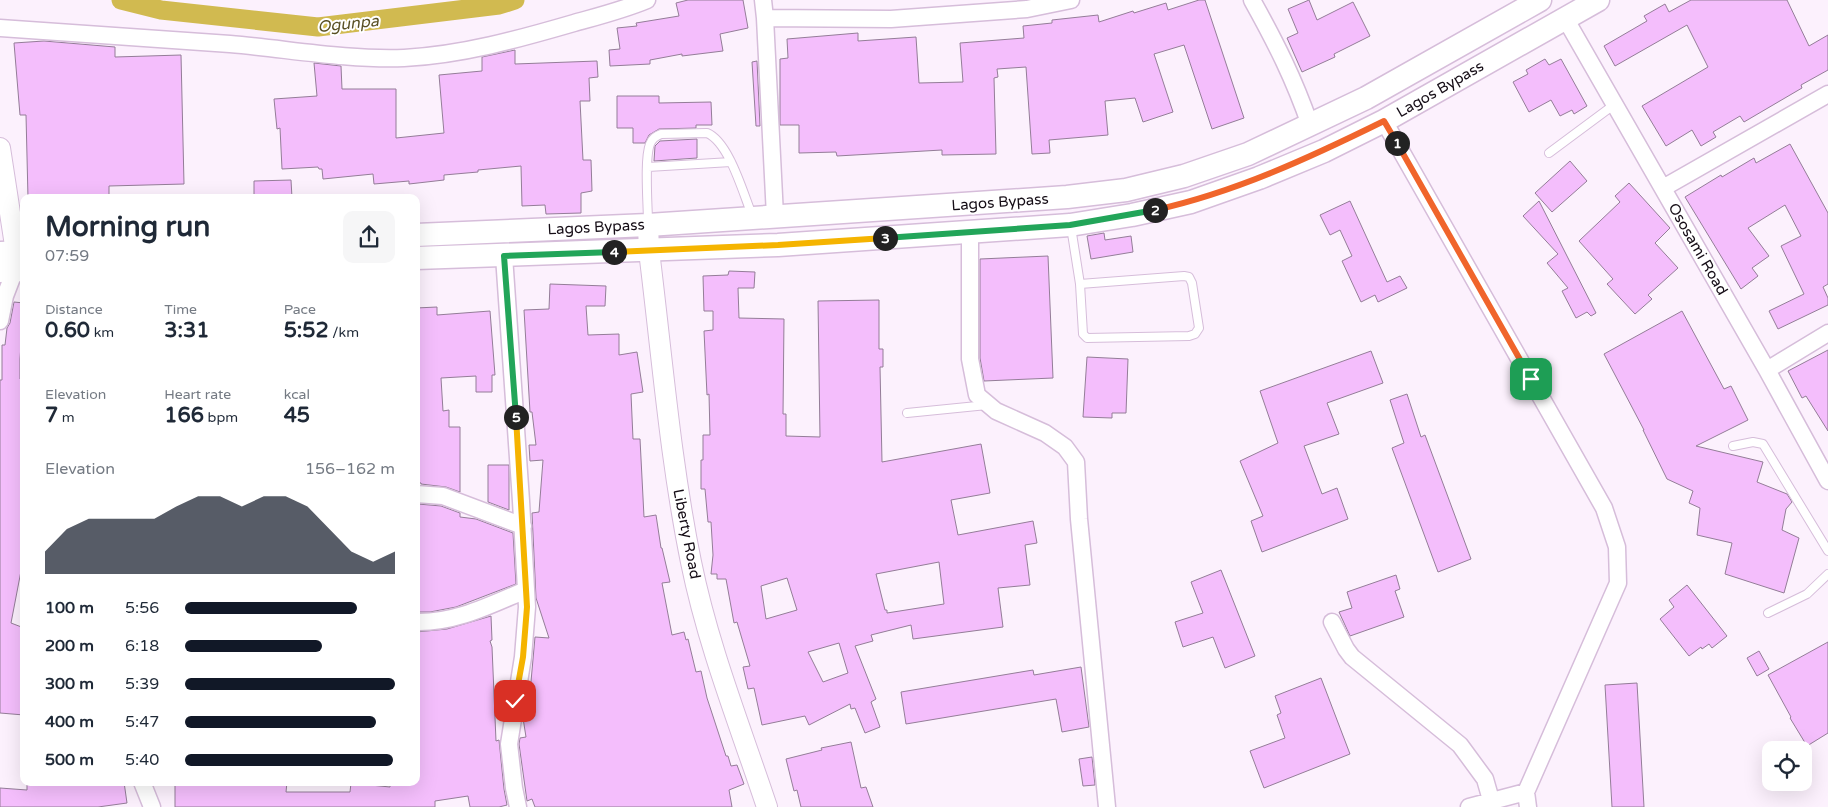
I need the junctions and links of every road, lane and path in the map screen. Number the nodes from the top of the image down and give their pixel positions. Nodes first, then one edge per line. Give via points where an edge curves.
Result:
1 (646, 0) edge
2 (763, 0) edge
3 (1072, 0) edge
4 (1252, 0) edge
5 (1540, 0) edge
6 (1598, 0) edge
7 (765, 18) junction
8 (1565, 18) junction
9 (0, 28) edge
10 (1828, 94) edge
11 (1615, 104) junction
12 (1384, 121) junction
13 (1310, 126) junction
14 (0, 148) edge
15 (1549, 153) dead end
16 (731, 162) junction
17 (648, 167) junction
18 (2, 176) edge
19 (1663, 188) junction
20 (775, 216) junction
21 (753, 217) junction
22 (648, 225) junction
23 (1070, 225) junction
24 (970, 232) junction
25 (420, 236) edge
26 (649, 251) junction
27 (504, 256) junction
28 (420, 258) edge
29 (14, 265) edge
30 (1080, 284) junction
31 (0, 321) edge
32 (1828, 332) edge
33 (1768, 370) junction
34 (988, 404) junction
35 (906, 413) dead end
36 (1733, 446) dead end
37 (1826, 472) edge
38 (420, 494) edge
39 (523, 526) junction
40 (1828, 551) edge
41 (1828, 574) edge
42 (526, 590) junction
43 (1768, 613) dead end
44 (420, 622) edge
45 (1332, 622) dead end
46 (144, 786) edge
47 (1491, 800) junction
48 (1527, 800) edge
49 (152, 807) edge
50 (518, 807) edge
51 (767, 807) edge
52 (1107, 807) edge
53 (1469, 807) edge

1 - 9 street via 538,34 466,50 404,58 344,57 233,44
2 - 7 street
3 - 7 street via 1027,8 891,20
4 - 13 street via 1276,41
5 - 13 main road, Lagos Bypass
6 - 8 main road, Lagos Bypass
7 - 20 street
8 - 11 street, Ososami Road
8 - 12 main road, Lagos Bypass
10 - 19 street
11 - 15 lane
11 - 19 street, Ososami Road
12 - 23 main road, Lagos Bypass via 1259,178 1191,202
12 - 48 street via 1604,508 1617,546 1618,583
13 - 20 main road, Lagos Bypass via 1248,154 1184,176 1126,190 1067,197
14 - 18 street
16 - 17 lane
16 - 17 lane via 722,145 707,133 661,134 650,143
16 - 21 lane
17 - 22 lane
18 - 29 street
19 - 33 street, Ososami Road
20 - 21 main road, Lagos Bypass
21 - 22 main road, Lagos Bypass
22 - 25 main road, Lagos Bypass
22 - 26 street, Liberty Road
23 - 24 main road, Lagos Bypass
23 - 30 lane
24 - 26 main road, Lagos Bypass
24 - 34 street via 970,359 977,395
26 - 27 main road, Lagos Bypass
26 - 51 street, Liberty Road via 679,498 691,563 718,660
27 - 28 main road, Lagos Bypass
27 - 39 street
29 - 31 street
30 - 30 lane via 1083,334 1087,338 1189,336 1199,328 1189,277
32 - 33 street
33 - 37 street, Ososami Road
34 - 35 lane
34 - 52 street via 996,411 1045,433 1065,447 1076,462
36 - 40 lane via 1753,442 1763,444
38 - 39 street via 443,496
39 - 42 street
41 - 43 lane via 1807,594
42 - 44 street via 466,615
42 - 50 street via 523,657 509,744
45 - 47 street via 1352,657 1460,745 1485,779
46 - 49 street
47 - 48 street
47 - 53 street

